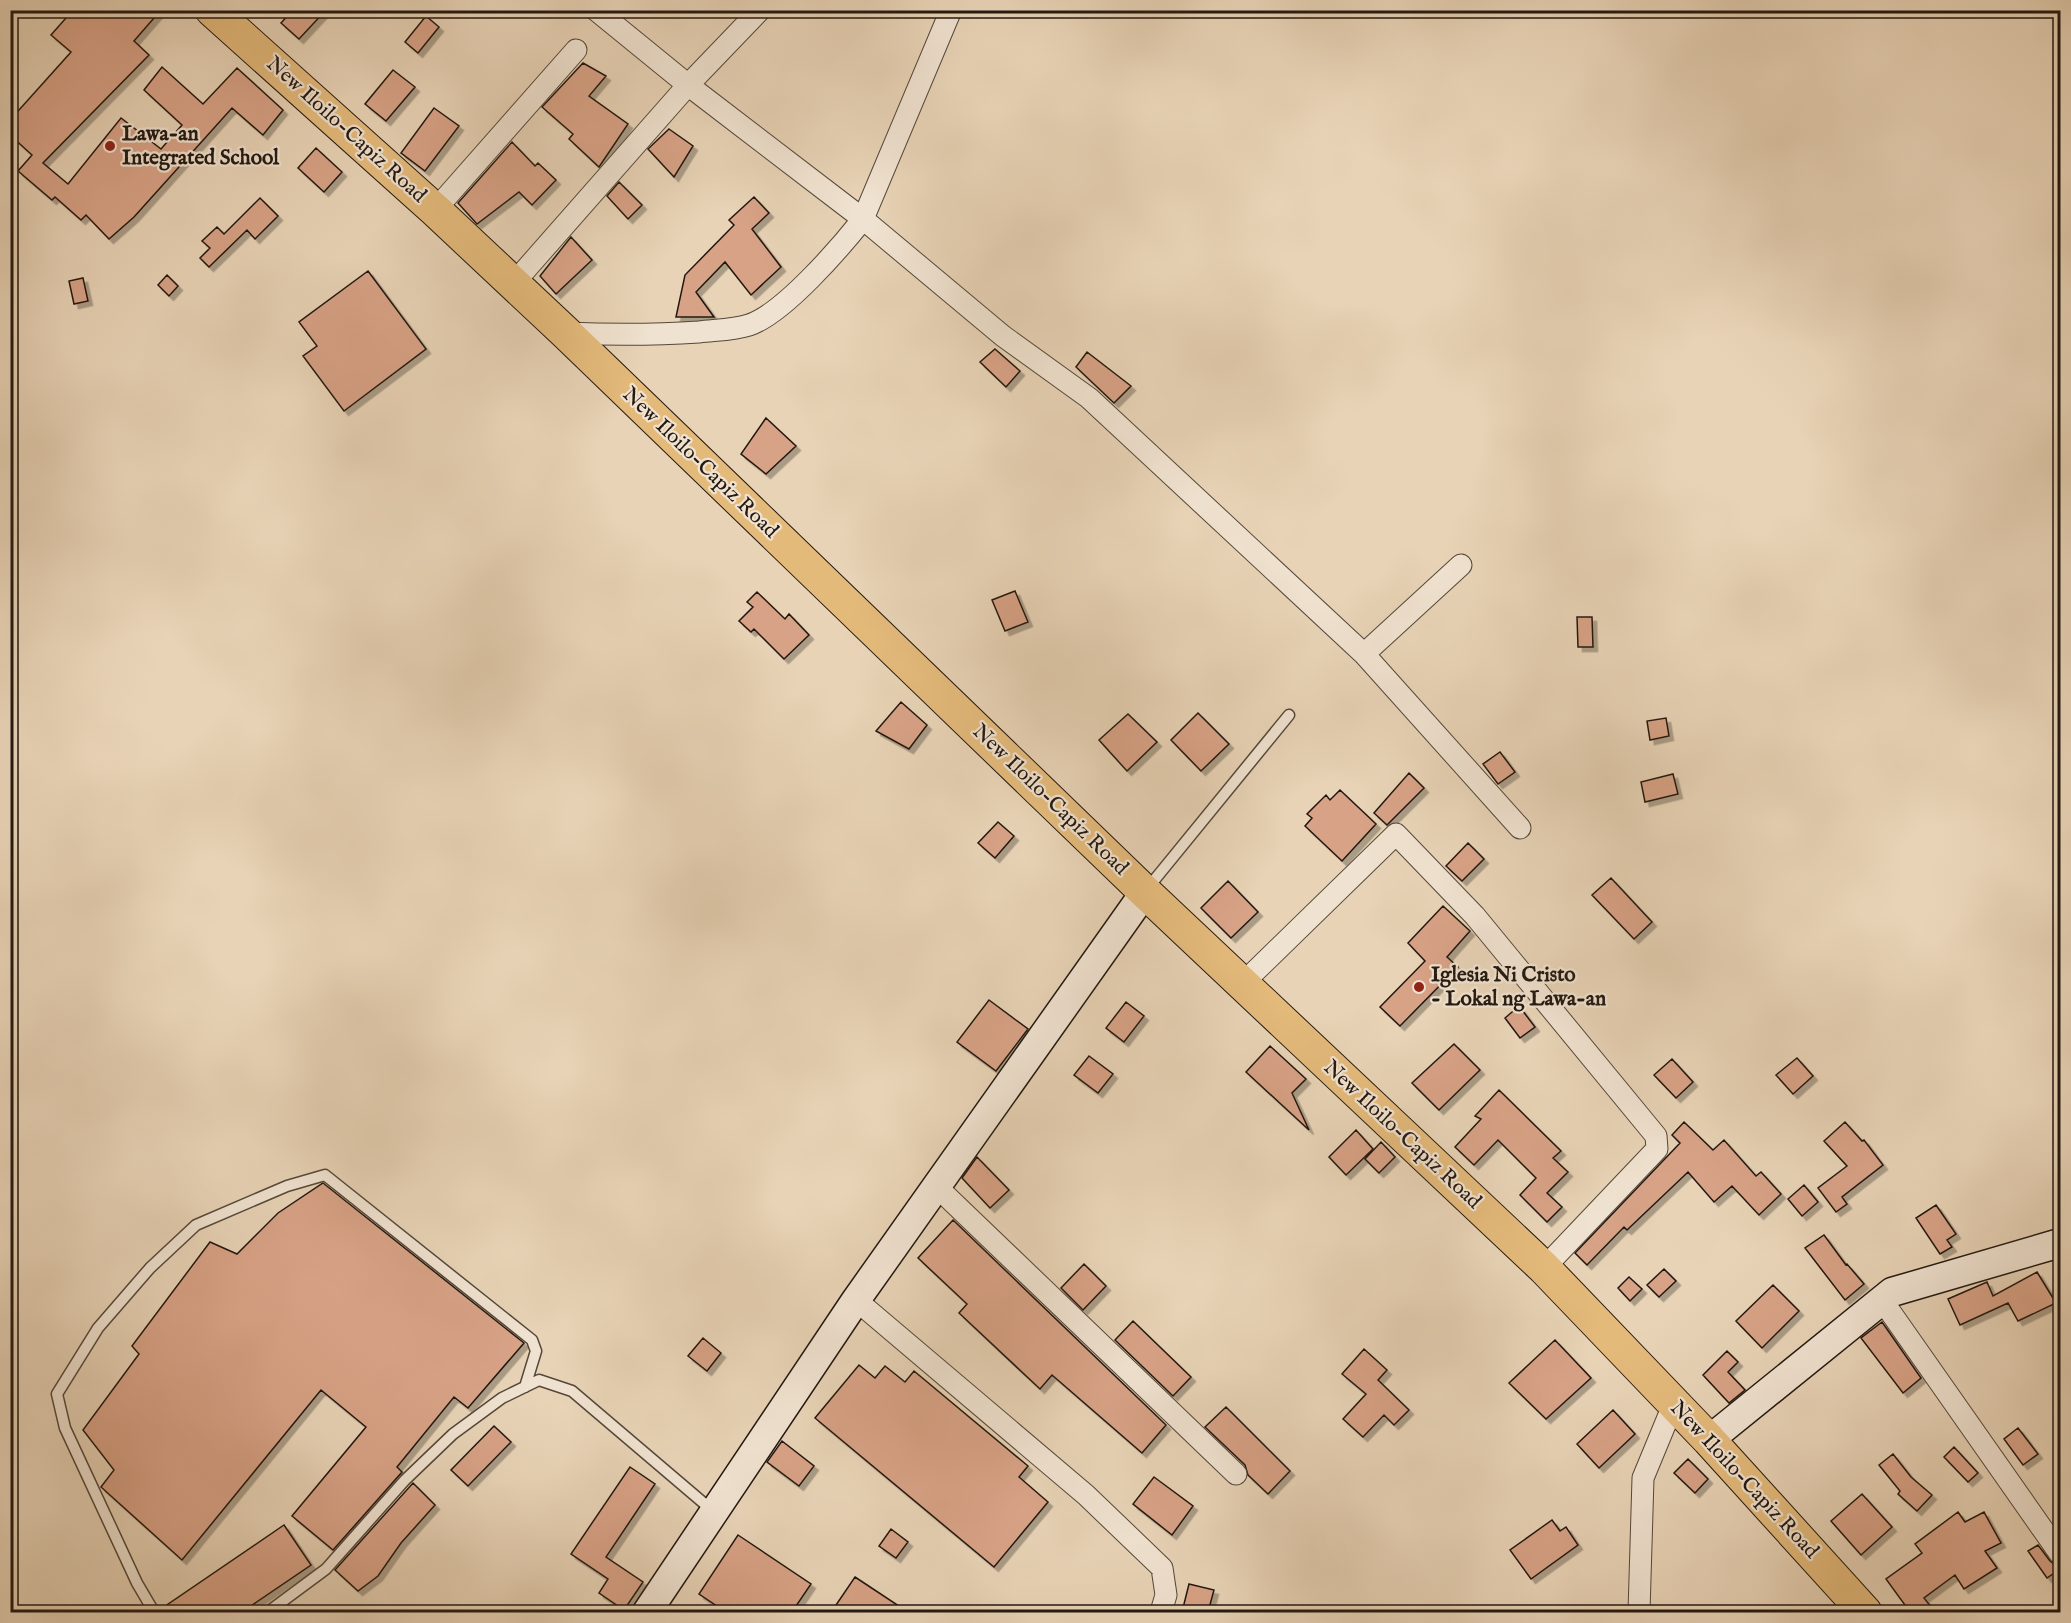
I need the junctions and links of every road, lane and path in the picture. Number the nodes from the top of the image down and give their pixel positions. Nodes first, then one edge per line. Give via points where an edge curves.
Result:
1 (212, 10) edge
2 (596, 10) edge
3 (760, 10) edge
4 (951, 10) edge
5 (576, 50) dead end
6 (688, 86) junction
7 (435, 210) junction
8 (862, 219) junction
9 (512, 285) junction
10 (566, 333) junction
11 (1461, 565) dead end
12 (1364, 654) junction
13 (1289, 715) dead end
14 (1520, 828) dead end
15 (1145, 892) junction
16 (1242, 984) junction
17 (936, 1186) junction
18 (2061, 1243) edge
19 (1544, 1268) junction
20 (856, 1300) junction
21 (1882, 1300) junction
22 (525, 1387) junction
23 (1674, 1403) junction
24 (1710, 1440) junction
25 (1236, 1474) dead end
26 (715, 1513) junction
27 (2061, 1554) edge
28 (154, 1612) edge
29 (268, 1612) edge
30 (647, 1612) edge
31 (1161, 1612) edge
32 (1640, 1612) edge
33 (1864, 1612) edge

1 - 7 highway, New Iloilo-Capiz Road
2 - 6 street
3 - 6 street
4 - 8 street
5 - 7 street
6 - 8 street
6 - 9 street
7 - 9 highway, New Iloilo-Capiz Road
8 - 10 street via 843,244 778,308 750,325 642,336
8 - 12 street via 1004,336 1089,398
9 - 10 highway, New Iloilo-Capiz Road
10 - 15 highway, New Iloilo-Capiz Road
11 - 12 street
12 - 14 street
13 - 15 lane
15 - 16 highway, New Iloilo-Capiz Road
15 - 17 main road
16 - 19 highway, New Iloilo-Capiz Road
16 - 19 street via 1396,834 1475,916 1656,1136 1657,1149
17 - 20 main road
17 - 25 street
18 - 21 main road via 1892,1292
19 - 23 highway, New Iloilo-Capiz Road
20 - 26 main road
20 - 31 street via 1086,1495 1162,1568 1166,1583
21 - 24 main road
21 - 27 street
22 - 26 lane via 539,1380 572,1391
22 - 28 lane via 536,1351 532,1340 325,1175 287,1186 196,1225 150,1268 98,1329 57,1394 65,1428
22 - 29 lane via 502,1398 453,1434 405,1480 326,1569
23 - 24 highway, New Iloilo-Capiz Road
23 - 32 street via 1643,1478
24 - 33 highway, New Iloilo-Capiz Road
26 - 30 main road

